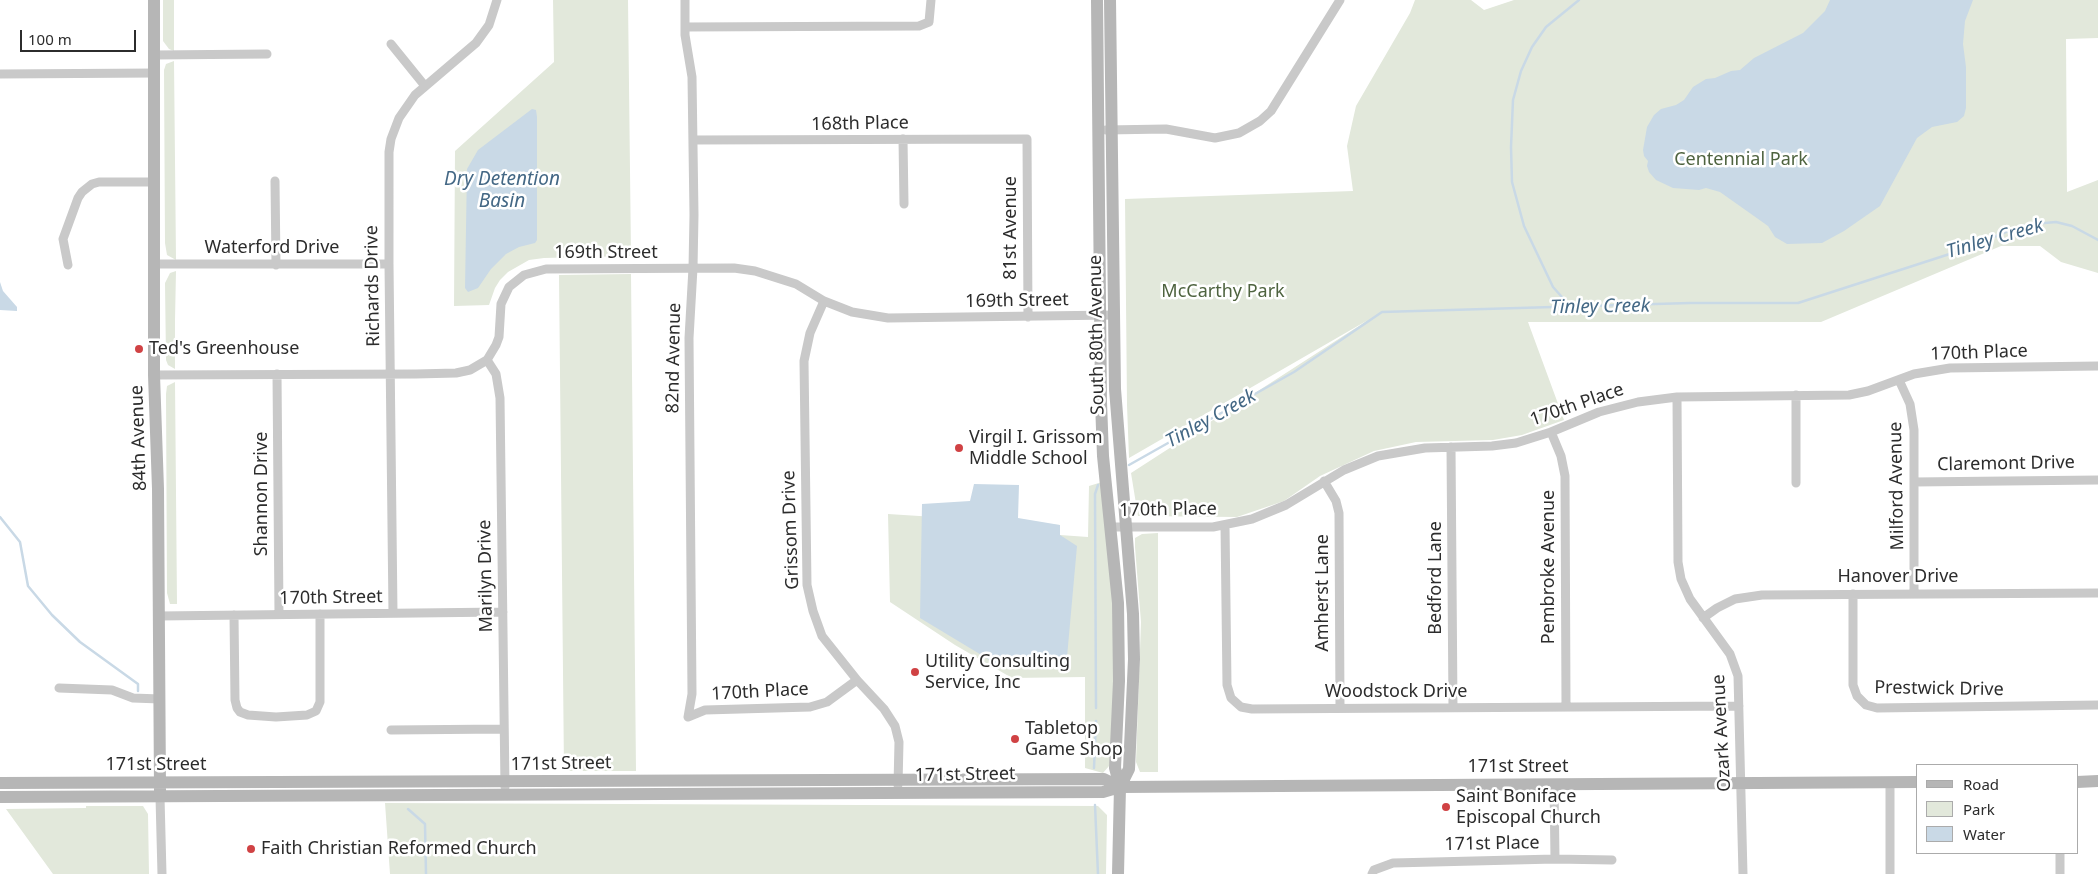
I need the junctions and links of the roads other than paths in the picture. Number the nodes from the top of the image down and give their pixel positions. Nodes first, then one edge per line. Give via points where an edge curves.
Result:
1 (154, 0) edge
2 (496, 0) edge
3 (685, 0) edge
4 (931, 0) edge
5 (1097, 0) edge
6 (1110, 0) edge
7 (1340, 0) edge
8 (685, 27) junction
9 (391, 44) dead end
10 (267, 54) dead end
11 (154, 55) junction
12 (154, 73) junction
13 (0, 74) edge
14 (425, 86) junction
15 (1098, 130) junction
16 (1112, 130) junction
17 (903, 139) junction
18 (1027, 139) joint
19 (693, 140) junction
20 (275, 181) dead end
21 (154, 182) junction
22 (904, 204) dead end
23 (154, 264) junction
24 (389, 264) junction
25 (68, 265) dead end
26 (276, 265) junction
27 (693, 268) junction
28 (824, 301) junction
29 (1114, 315) junction
30 (1100, 316) junction
31 (1028, 317) junction
32 (487, 360) junction
33 (2098, 366) edge
34 (277, 374) junction
35 (390, 374) junction
36 (154, 375) junction
37 (1899, 380) junction
38 (1796, 395) junction
39 (1677, 397) junction
40 (1550, 432) junction
41 (1451, 447) junction
42 (2098, 480) edge
43 (1324, 481) junction
44 (1914, 482) junction
45 (1796, 483) dead end
46 (1225, 525) junction
47 (1125, 526) junction
48 (1111, 527) junction
49 (1914, 593) junction
50 (2098, 593) edge
51 (1853, 594) junction
52 (503, 612) junction
53 (393, 613) junction
54 (279, 614) junction
55 (320, 614) junction
56 (234, 615) junction
57 (160, 616) junction
58 (1703, 618) junction
59 (857, 680) junction
60 (59, 688) dead end
61 (160, 699) junction
62 (2098, 705) edge
63 (1566, 706) junction
64 (1739, 706) junction
65 (1340, 708) junction
66 (1453, 708) junction
67 (688, 717) joint
68 (390, 730) dead end
69 (504, 730) junction
70 (898, 779) junction
71 (2098, 781) edge
72 (160, 782) junction
73 (505, 782) junction
74 (1890, 782) junction
75 (1916, 782) edge
76 (2078, 782) edge
77 (0, 783) edge
78 (1741, 783) junction
79 (1554, 784) junction
80 (1120, 787) junction
81 (898, 793) junction
82 (505, 796) junction
83 (0, 797) edge
84 (160, 797) junction
85 (2060, 854) edge
86 (1555, 859) junction
87 (1612, 860) dead end
88 (1373, 872) edge
89 (162, 874) edge
90 (1118, 874) edge
91 (1743, 874) edge
92 (1890, 874) edge
93 (2060, 874) edge

1 - 11 street, 84th Avenue
2 - 14 street, Richards Drive via 489,25 476,43
3 - 8 street, 82nd Avenue
4 - 8 street via 929,22 919,26
5 - 15 street, South 80th Avenue
6 - 16 street, South 80th Avenue
7 - 16 street via 1270,111 1239,133 1215,138 1166,129
8 - 19 street, 82nd Avenue via 692,77
9 - 14 street
10 - 11 street
11 - 12 street, 84th Avenue
12 - 13 street
12 - 21 street, 84th Avenue
14 - 24 street, Richards Drive via 405,106 391,139
15 - 16 street
15 - 30 street, South 80th Avenue
16 - 29 street, South 80th Avenue
17 - 18 street, 168th Place
17 - 19 street, 168th Place
17 - 22 street
18 - 31 street, 81st Avenue
19 - 27 street, 82nd Avenue
20 - 26 street
21 - 23 street, 84th Avenue
21 - 25 street via 106,182 87,187 78,198 63,238
23 - 26 street, Waterford Drive
23 - 36 street, 84th Avenue
24 - 26 street, Waterford Drive
24 - 35 street, Richards Drive
27 - 28 street, 169th Street via 755,271 796,284
27 - 32 street, 169th Street via 546,269 530,272 516,281 505,295 499,337
27 - 67 street, 82nd Avenue via 689,338 692,694
28 - 31 street, 169th Street via 852,312 888,318
28 - 59 street, Grissom Drive via 810,333 804,361 806,585 822,636
29 - 30 street, 169th Street
29 - 47 street, South 80th Avenue via 1115,394
30 - 31 street, 169th Street
30 - 48 street, South 80th Avenue via 1104,456
32 - 35 street via 470,370 456,373
32 - 52 street, Marilyn Drive via 496,374 500,398
33 - 37 street, 170th Place via 1950,368 1922,372
34 - 35 street
34 - 36 street
34 - 54 street, Shannon Drive
35 - 53 street, Richards Drive
36 - 57 street, 84th Avenue
37 - 38 street, 170th Place via 1849,395
37 - 44 street, Milford Avenue via 1912,414
38 - 39 street, 170th Place
38 - 45 street
39 - 40 street, 170th Place via 1599,412
39 - 58 street, Ozark Avenue via 1679,569 1684,588
40 - 41 street, 170th Place via 1503,445
40 - 63 street, Pembroke Avenue via 1561,456 1565,476
41 - 43 street, 170th Place via 1412,449 1378,456
41 - 66 street, Bedford Lane
42 - 44 street, Claremont Drive
43 - 46 street, 170th Place via 1286,505 1252,519
43 - 65 street, Amherst Lane via 1336,500 1339,513
44 - 49 street, Milford Avenue
46 - 47 street, 170th Place via 1193,528
46 - 65 street, Woodstock Drive via 1228,686 1231,698 1246,708
47 - 48 street, 170th Place
47 - 80 street, South 80th Avenue via 1134,659 1129,769
48 - 80 street, South 80th Avenue via 1118,603 1119,681 1114,768
49 - 50 street, Hanover Drive
49 - 51 street, Hanover Drive
51 - 58 street, Hanover Drive via 1746,596 1726,603
51 - 62 street, Prestwick Drive via 1853,685 1860,700 1872,707
52 - 53 street, 170th Street
52 - 69 street, Marilyn Drive
53 - 55 street, 170th Street
54 - 55 street, 170th Street
54 - 56 street, 170th Street
55 - 56 street via 320,702 316,711 307,715 278,716 248,715 237,708
56 - 57 street, 170th Street
57 - 61 street, 84th Avenue
58 - 64 street, Ozark Avenue via 1733,659 1738,676
59 - 67 street, 170th Place via 827,702 810,707 705,710
59 - 70 street, Grissom Drive via 895,726 899,742
60 - 61 street via 112,690 133,698
61 - 72 street, 84th Avenue
63 - 64 street, Woodstock Drive
63 - 66 street, Woodstock Drive
64 - 78 street, Ozark Avenue
65 - 66 street, Woodstock Drive
68 - 69 street
69 - 73 street, Marilyn Drive
70 - 73 street, 171st Street
70 - 80 street, 171st Street via 1104,778
70 - 81 street, Grissom Drive
71 - 76 street
72 - 73 street, 171st Street
72 - 77 street, 171st Street
72 - 84 street, 84th Avenue
73 - 82 street, Marilyn Drive
74 - 75 street, 171st Street
74 - 78 street, 171st Street
74 - 92 street
78 - 79 street, 171st Street
78 - 91 street, Ozark Avenue
79 - 80 street, 171st Street
79 - 86 street
80 - 81 street, 171st Street via 1103,792
80 - 90 street, South 80th Avenue
81 - 82 street, 171st Street
82 - 84 street, 171st Street
83 - 84 street, 171st Street
84 - 89 street, 84th Avenue
85 - 93 street
86 - 87 street, 171st Place
86 - 88 street, 171st Place via 1393,863

